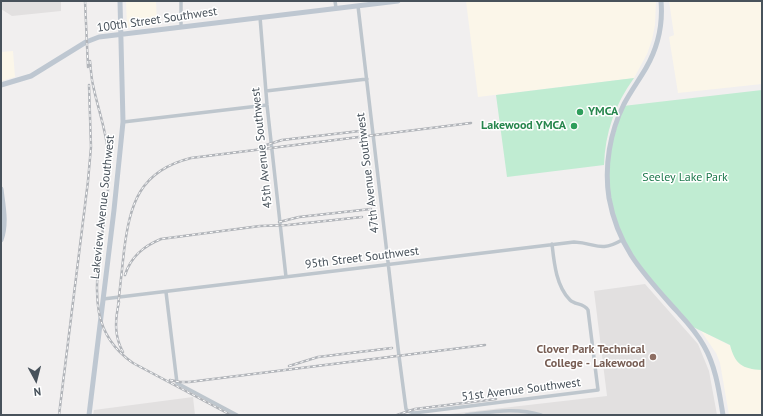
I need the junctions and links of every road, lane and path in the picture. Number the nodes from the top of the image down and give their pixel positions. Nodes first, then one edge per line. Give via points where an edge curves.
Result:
1 (120, 1) edge
2 (181, 1) edge
3 (335, 1) edge
4 (398, 1) edge
5 (661, 1) edge
6 (358, 6) junction
7 (336, 8) junction
8 (260, 17) junction
9 (181, 26) junction
10 (121, 33) junction
11 (367, 79) junction
12 (1, 85) edge
13 (266, 90) junction
14 (268, 105) junction
15 (123, 122) junction
16 (1, 188) edge
17 (1, 240) edge
18 (622, 240) junction
19 (552, 244) junction
20 (389, 265) junction
21 (286, 277) junction
22 (166, 292) junction
23 (103, 299) junction
24 (406, 409) joint
25 (89, 415) edge
26 (237, 415) edge
27 (466, 415) edge
28 (541, 415) edge
29 (723, 415) edge

1 - 10 main road, Lakeview Avenue Southwest
2 - 9 street
3 - 7 street
4 - 6 main road, 100th Street Southwest
5 - 18 main road via 661,23 655,50 623,106 609,154 609,198
6 - 7 main road, 100th Street Southwest
6 - 11 street, 47th Avenue Southwest
7 - 8 main road, 100th Street Southwest
8 - 9 main road, 100th Street Southwest
8 - 13 street, 45th Avenue Southwest
9 - 10 main road, 100th Street Southwest
10 - 12 main road, 100th Street Southwest via 99,36 31,76
10 - 15 main road, Lakeview Avenue Southwest
11 - 13 street
11 - 20 street, 47th Avenue Southwest
13 - 14 street, 45th Avenue Southwest
14 - 15 street
14 - 21 street, 45th Avenue Southwest
15 - 23 main road, Lakeview Avenue Southwest
16 - 17 main road via 5,223
18 - 19 street, 95th Street Southwest via 604,248 574,242
18 - 29 main road via 640,270 691,326 704,345 716,374
19 - 20 street, 95th Street Southwest
19 - 24 street, 51st Avenue Southwest via 558,277 565,293 570,301 588,310 598,390 414,413
20 - 21 street, 95th Street Southwest
20 - 24 street, 47th Avenue Southwest
21 - 22 street, 95th Street Southwest
22 - 23 street, 95th Street Southwest
22 - 26 street via 177,382
23 - 25 main road, Lakeview Avenue Southwest
27 - 28 street via 526,410

